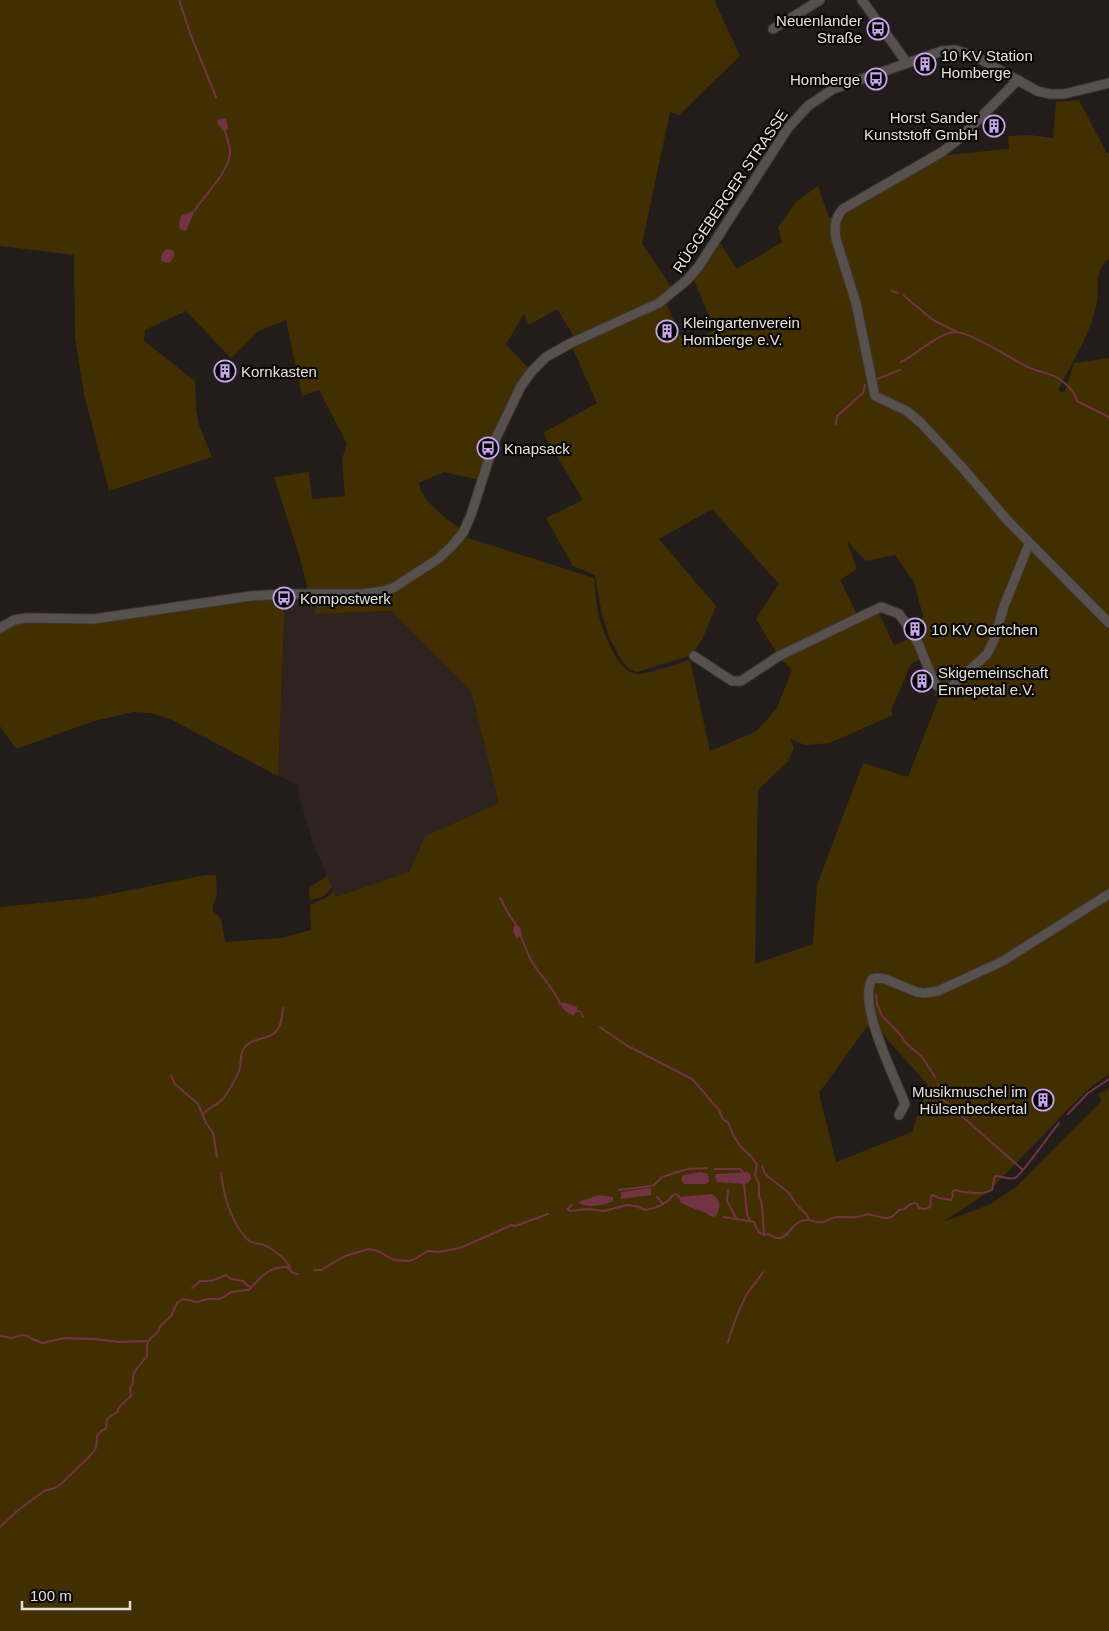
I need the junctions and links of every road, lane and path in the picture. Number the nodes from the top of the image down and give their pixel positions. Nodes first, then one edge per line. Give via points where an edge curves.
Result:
1 (820, 0) edge
2 (862, 0) edge
3 (773, 29) dead end
4 (907, 63) junction
5 (1018, 80) junction
6 (1109, 83) edge
7 (1030, 544) junction
8 (1109, 623) edge
9 (0, 628) edge
10 (694, 656) dead end
11 (1109, 894) edge
12 (899, 1116) dead end

1 - 3 street
2 - 4 street
4 - 5 street, RÜGGEBERGER STRASSE via 942,51 961,51
4 - 9 street, RÜGGEBERGER STRASSE via 833,89 808,106 788,128 699,266 673,293 654,306 546,357 521,386 495,440 463,533 438,558 402,582 383,591 362,594 252,596 94,619 27,618 14,620
5 - 6 street, RÜGGEBERGER STRASSE via 1036,91 1050,94 1064,94
5 - 7 street via 954,143 843,209 836,218 835,228 856,303 875,396 907,411 921,423
7 - 8 street
7 - 10 street via 1004,606 991,648 945,690 935,684 918,643 899,614 881,608 779,656 740,681 732,682
11 - 12 street via 1003,961 938,991 917,992 885,979 872,979 868,987 870,1009 905,1104

